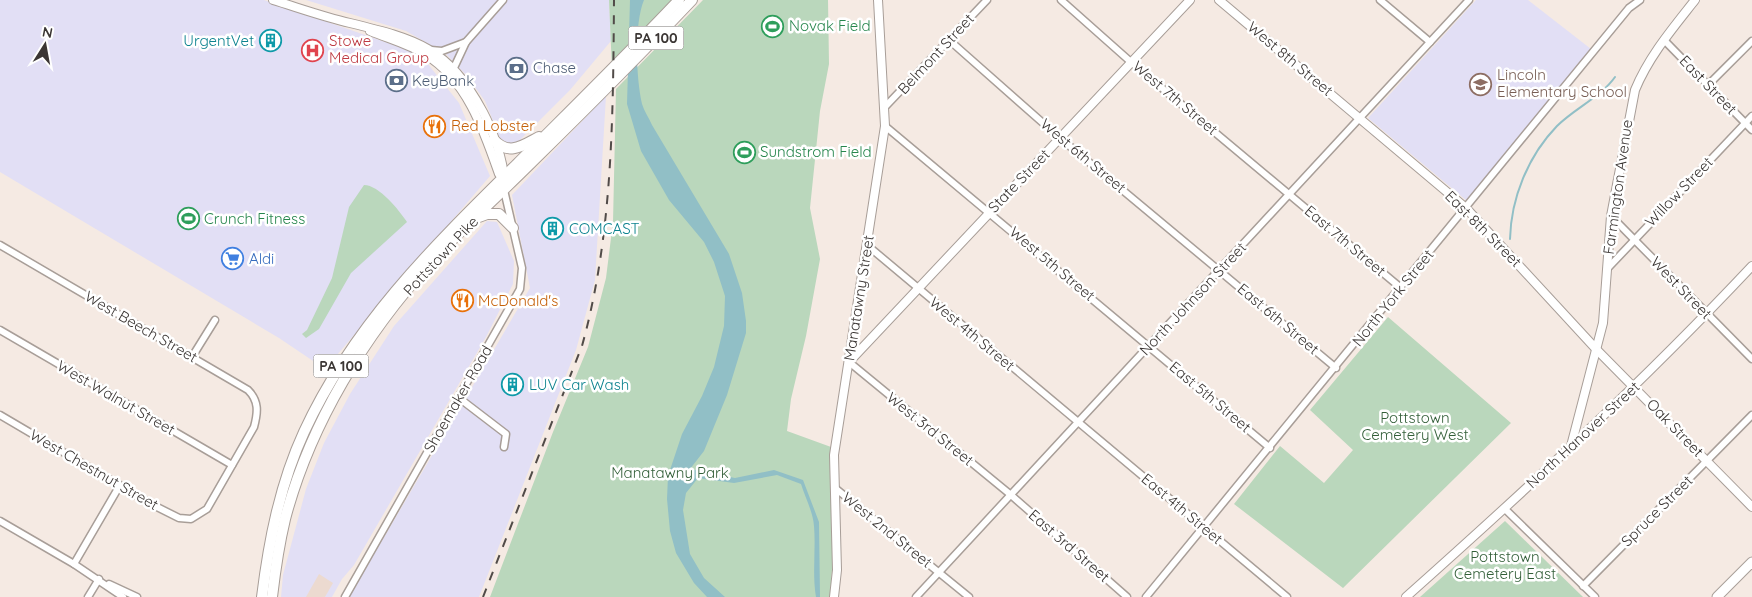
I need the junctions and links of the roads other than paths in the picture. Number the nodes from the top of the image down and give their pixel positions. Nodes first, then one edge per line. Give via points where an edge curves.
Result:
1 (274, 0) edge
2 (503, 0) edge
3 (679, 0) edge
4 (692, 0) edge
5 (878, 0) edge
6 (987, 0) edge
7 (1061, 0) edge
8 (1190, 0) edge
9 (1219, 0) edge
10 (1380, 0) edge
11 (1469, 0) edge
12 (1640, 0) edge
13 (1694, 0) edge
14 (348, 23) junction
15 (949, 40) junction
16 (1664, 40) junction
17 (1752, 40) edge
18 (466, 42) junction
19 (1430, 42) junction
20 (431, 50) junction
21 (1132, 63) junction
22 (451, 72) junction
23 (1708, 85) junction
24 (884, 108) junction
25 (1752, 116) edge
26 (1361, 118) junction
27 (1745, 124) junction
28 (886, 126) junction
29 (1752, 130) edge
30 (547, 134) junction
31 (1060, 138) junction
32 (494, 140) junction
33 (503, 182) junction
34 (1290, 194) junction
35 (1466, 208) junction
36 (989, 212) junction
37 (1611, 216) junction
38 (474, 220) junction
39 (513, 228) junction
40 (1634, 239) junction
41 (0, 245) edge
42 (868, 246) junction
43 (1752, 266) edge
44 (1220, 269) junction
45 (1607, 269) junction
46 (1401, 288) junction
47 (918, 289) junction
48 (1707, 314) junction
49 (215, 320) dead end
50 (0, 330) edge
51 (1150, 346) junction
52 (1597, 350) junction
53 (192, 357) junction
54 (1752, 359) edge
55 (849, 362) junction
56 (1336, 368) junction
57 (1635, 387) junction
58 (459, 398) junction
59 (0, 415) edge
60 (1752, 415) edge
61 (1078, 422) junction
62 (504, 447) dead end
63 (1270, 448) junction
64 (1570, 448) junction
65 (1707, 461) junction
66 (232, 465) junction
67 (120, 485) junction
68 (835, 488) junction
69 (1011, 496) junction
70 (1752, 507) edge
71 (1505, 509) junction
72 (0, 521) edge
73 (1204, 527) junction
74 (1752, 562) edge
75 (74, 564) junction
76 (940, 572) junction
77 (99, 579) junction
78 (1583, 586) junction
79 (88, 597) edge
80 (123, 597) edge
81 (137, 597) edge
82 (262, 597) edge
83 (272, 597) edge
84 (345, 597) edge
85 (834, 597) edge
86 (916, 597) edge
87 (969, 597) edge
88 (1127, 597) edge
89 (1146, 597) edge
90 (1287, 597) edge
91 (1406, 597) edge
92 (1594, 597) edge
93 (1717, 597) edge

1 - 14 street, Shoemaker Road
2 - 18 street
3 - 30 highway, Pottstown Pike / PA 100
4 - 33 highway, Pottstown Pike / PA 100 via 620,76
5 - 24 street, Manatawny Street
6 - 15 street, Belmont Street
7 - 21 street, West 7th Street
8 - 21 street, State Street
9 - 26 street, West 8th Street
10 - 19 street
11 - 19 street, North Johnson Street
12 - 35 street, North York Street via 1628,10
13 - 16 street, Farmington Avenue
14 - 20 street, Shoemaker Road via 392,33
14 - 22 street, Shoemaker Road via 420,51
15 - 24 street, Belmont Street
15 - 31 street, West 6th Street
16 - 23 street, East Street
16 - 37 street, Farmington Avenue via 1635,90
17 - 23 street
18 - 20 street via 442,51
18 - 22 street
19 - 26 street, North Johnson Street
20 - 22 street, Shoemaker Road
21 - 31 street, State Street
21 - 34 street, West 7th Street
22 - 32 street, Shoemaker Road via 480,106
22 - 33 street, Shoemaker Road via 483,127
23 - 27 street, East Street
24 - 28 street, Manatawny Street
25 - 27 street, Willow Street
26 - 34 street, North Johnson Street
26 - 35 street, East 8th Street
27 - 29 street, East Street
27 - 40 street, Willow Street
28 - 36 street, West 5th Street
28 - 42 street, Manatawny Street
30 - 32 highway via 516,149 501,147
30 - 33 highway, Pottstown Pike / PA 100
31 - 36 street, State Street
31 - 44 street, West 6th Street
32 - 33 street, Shoemaker Road
33 - 38 highway, Pottstown Pike / PA 100
33 - 39 street, Shoemaker Road
33 - 82 highway, Pottstown Pike / PA 100 via 453,227 380,307 326,393 304,433 286,480
34 - 44 street, North Johnson Street
34 - 46 street, East 7th Street
35 - 46 street, North York Street
35 - 52 street, East 8th Street
36 - 47 street, State Street
36 - 51 street, West 5th Street
37 - 40 street, West Street
37 - 45 street, Farmington Avenue
38 - 39 highway via 487,214 499,214
38 - 83 highway, Pottstown Pike / PA 100 via 431,262 370,338 339,389 295,485 285,520
39 - 58 street, Shoemaker Road via 522,268 520,289
40 - 45 street, Willow Street
40 - 48 street, West Street
41 - 53 street, West Beech Street
42 - 47 street, West 4th Street
42 - 55 street, Manatawny Street
43 - 48 street, North Hanover Street
44 - 51 street, North Johnson Street
44 - 56 street, East 6th Street
45 - 52 street, Farmington Avenue via 1603,323
46 - 56 street, North York Street
47 - 55 street, State Street
47 - 61 street, West 4th Street
48 - 54 street, West Street
48 - 57 street, North Hanover Street
49 - 53 street
50 - 66 street, West Walnut Street
51 - 61 street, North Johnson Street
51 - 63 street, East 5th Street
52 - 57 street, Oak Street
52 - 64 street, Farmington Avenue
53 - 66 street, West Beech Street via 248,390 254,397 258,412 254,426
55 - 68 street, Manatawny Street via 834,454
55 - 69 street, West 3rd Street
56 - 63 street, North York Street
57 - 64 street, North Hanover Street
57 - 65 street, Oak Street
58 - 62 street via 506,434
58 - 84 street, Shoemaker Road
59 - 67 street, West Chestnut Street
60 - 65 street, Spruce Street
61 - 69 street, North Johnson Street
61 - 73 street, East 4th Street
63 - 73 street, North York Street
64 - 71 street, North Hanover Street
65 - 70 street, Oak Street
65 - 78 street, Spruce Street
66 - 67 street, West Chestnut Street via 208,509 191,519 178,518
67 - 75 street
68 - 76 street, West 2nd Street
68 - 85 street, Manatawny Street
69 - 76 street, North Johnson Street
69 - 88 street, East 3rd Street
71 - 78 street
71 - 91 street, North Hanover Street
72 - 75 street
73 - 89 street, North York Street
73 - 90 street, East 4th Street
74 - 93 main road
75 - 77 street
76 - 86 street, North Johnson Street
76 - 87 street, West 2nd Street
77 - 79 street
77 - 80 street
77 - 81 street
78 - 92 street

